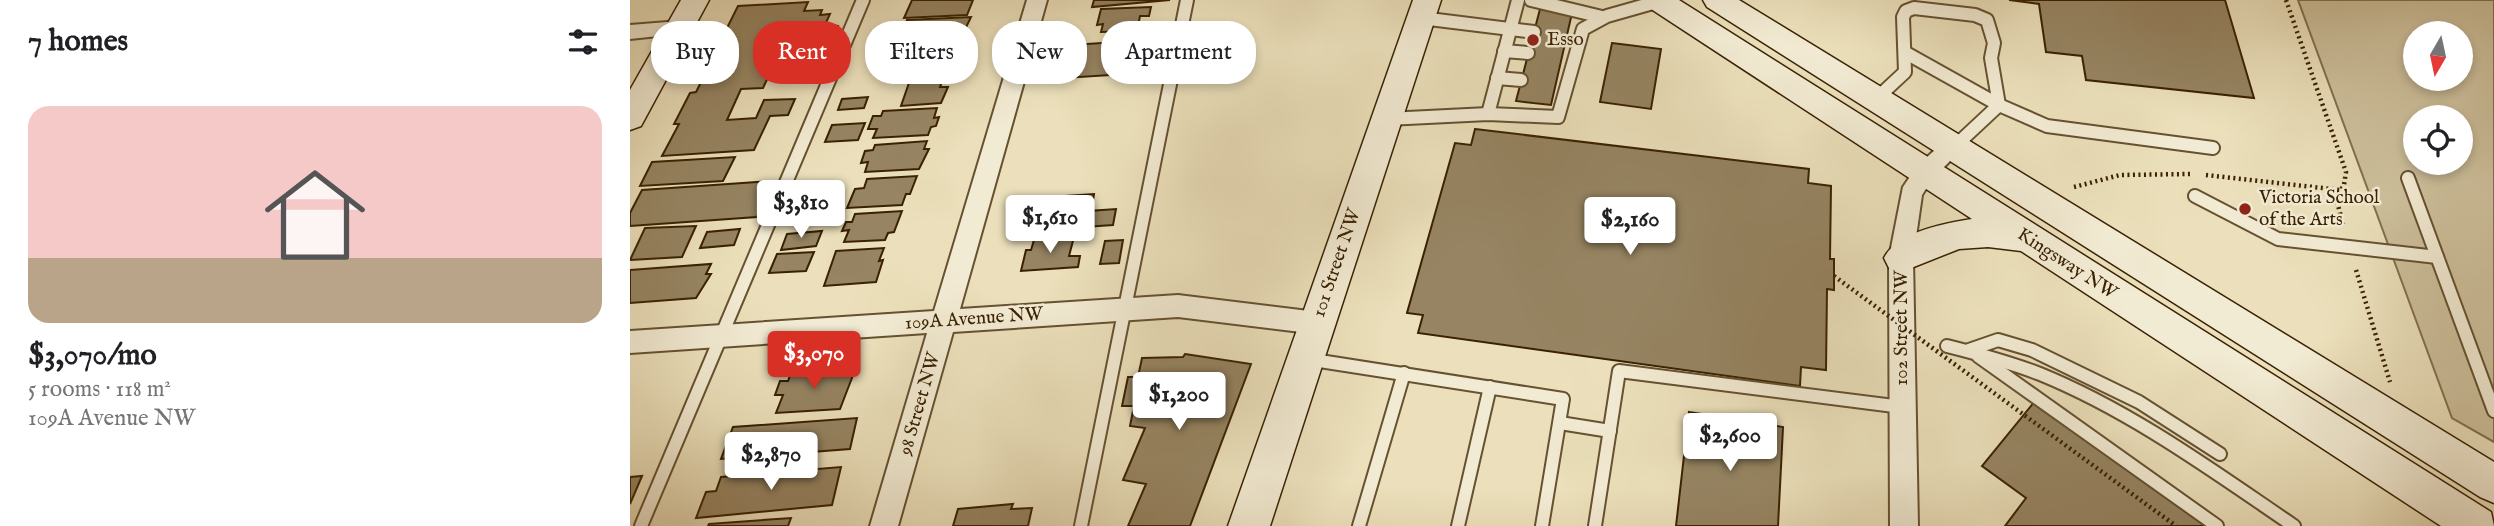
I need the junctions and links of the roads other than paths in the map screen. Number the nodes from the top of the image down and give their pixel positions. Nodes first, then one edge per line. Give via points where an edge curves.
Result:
1 (695, 0) edge
2 (863, 0) edge
3 (1037, 0) edge
4 (1187, 0) edge
5 (1518, 0) edge
6 (1531, 0) edge
7 (1717, 0) edge
8 (1659, 1) edge
9 (1424, 9) edge
10 (1602, 17) junction
11 (684, 21) edge
12 (1510, 29) junction
13 (651, 30) edge
14 (630, 32) edge
15 (1534, 32) dead end
16 (1566, 36) dead end
17 (1579, 38) junction
18 (1504, 51) junction
19 (1528, 53) dead end
20 (1906, 53) junction
21 (1562, 57) dead end
22 (1574, 58) junction
23 (1497, 78) junction
24 (651, 80) edge
25 (1521, 80) dead end
26 (1876, 99) junction
27 (1999, 105) junction
28 (1488, 114) junction
29 (630, 118) edge
30 (1387, 119) junction
31 (1953, 147) junction
32 (2213, 148) dead end
33 (1925, 172) junction
34 (2408, 178) dead end
35 (2195, 196) dead end
36 (2029, 239) junction
37 (2437, 257) junction
38 (1901, 258) junction
39 (1123, 309) junction
40 (945, 321) junction
41 (1317, 323) junction
42 (721, 335) junction
43 (630, 342) edge
44 (1947, 346) dead end
45 (1969, 350) junction
46 (1305, 358) junction
47 (1404, 373) junction
48 (1490, 387) junction
49 (2494, 411) edge
50 (1903, 419) junction
51 (1560, 423) junction
52 (1610, 431) junction
53 (2220, 454) dead end
54 (2493, 479) edge
55 (640, 526) edge
56 (884, 526) edge
57 (1081, 526) edge
58 (1249, 526) edge
59 (1359, 526) edge
60 (1458, 526) edge
61 (1542, 526) edge
62 (1595, 526) edge
63 (1904, 526) edge
64 (2217, 526) edge
65 (2294, 526) edge
66 (2477, 526) edge

1 - 11 main road
2 - 42 lane
3 - 40 street, 98 Street NW
4 - 39 lane
5 - 12 lane
6 - 10 lane
7 - 26 main road, Kingsway NW
8 - 10 lane
8 - 33 main road, Kingsway NW
9 - 12 lane
9 - 30 main road, 101 Street NW
10 - 17 lane via 1588,23
12 - 15 lane
12 - 18 lane
13 - 14 street
16 - 17 lane
17 - 22 lane
18 - 19 lane
18 - 23 lane
20 - 26 lane via 1905,72
20 - 27 lane
20 - 27 lane via 1906,11 1914,8 1987,20 1994,43 1991,58
21 - 22 lane
22 - 28 lane via 1561,83 1558,117
23 - 25 lane
23 - 28 lane
24 - 29 main road
26 - 31 main road, Kingsway NW
27 - 31 lane
27 - 32 lane via 2047,126
28 - 30 lane
30 - 41 main road, 101 Street NW
31 - 33 street, 102 Street NW
31 - 54 main road, Kingsway NW
33 - 36 main road, Kingsway NW
33 - 38 street, 102 Street NW via 1911,194
34 - 37 lane
35 - 37 lane via 2278,239
36 - 38 main road via 1996,232 1942,237
36 - 66 main road, Kingsway NW
37 - 49 lane
38 - 50 street, 102 Street NW
39 - 40 street, 109A Avenue NW
39 - 41 street, 109A Avenue NW via 1199,307
39 - 57 lane
40 - 42 street, 109A Avenue NW
40 - 56 street, 98 Street NW
41 - 46 main road, 101 Street NW
42 - 43 street, 109A Avenue NW
42 - 55 lane
44 - 45 lane
45 - 53 lane via 1998,340 2032,350 2140,402
45 - 64 lane
45 - 65 lane via 2026,367 2087,394
46 - 47 lane
46 - 58 main road, 101 Street NW
47 - 48 lane
47 - 59 lane
48 - 51 lane via 1563,399
48 - 60 lane
50 - 52 lane via 1619,370
50 - 63 street, 102 Street NW
51 - 52 lane
51 - 61 lane
52 - 62 lane

